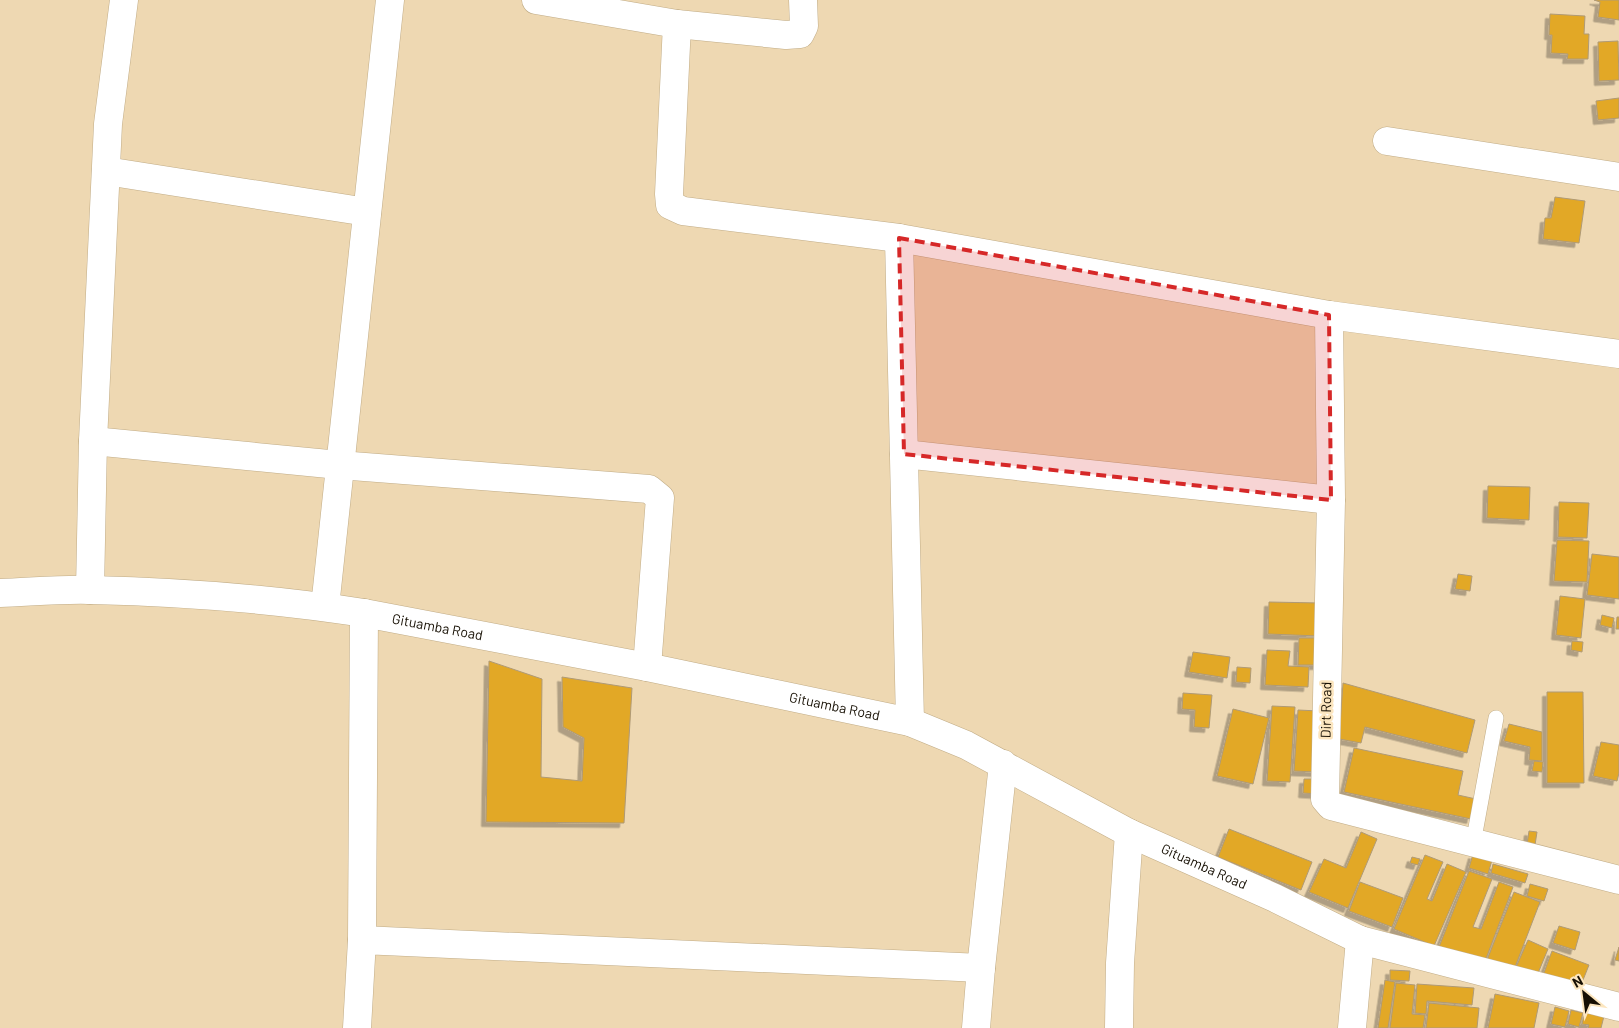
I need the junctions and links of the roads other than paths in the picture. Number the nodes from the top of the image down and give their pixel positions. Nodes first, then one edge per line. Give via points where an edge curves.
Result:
1 (124, 0) edge
2 (390, 0) edge
3 (536, 0) edge
4 (803, 0) edge
5 (677, 24) junction
6 (1387, 141) dead end
7 (106, 171) junction
8 (1619, 177) edge
9 (367, 212) junction
10 (899, 238) junction
11 (1329, 315) junction
12 (1619, 354) edge
13 (93, 441) junction
14 (904, 454) junction
15 (339, 465) junction
16 (1331, 500) junction
17 (90, 590) junction
18 (0, 593) edge
19 (325, 607) junction
20 (364, 613) junction
21 (647, 667) junction
22 (1496, 718) dead end
23 (910, 722) junction
24 (1003, 764) junction
25 (1129, 833) junction
26 (1473, 844) junction
27 (1619, 880) edge
28 (362, 940) junction
29 (1360, 940) junction
30 (981, 968) junction
31 (1619, 1007) edge
32 (356, 1028) edge
33 (976, 1028) edge
34 (1119, 1028) edge
35 (1352, 1028) edge

1 - 7 street via 108,124
2 - 9 street
3 - 5 street
4 - 5 street via 804,26 800,34
5 - 10 street via 670,205 683,211
6 - 8 street
7 - 9 street
7 - 13 street
9 - 15 street
10 - 11 street
10 - 14 street
11 - 12 street
11 - 16 street, Dirt Road
13 - 15 street
13 - 17 street
14 - 16 street
14 - 23 street
15 - 19 street
15 - 21 street via 649,489 660,498
16 - 26 street, Dirt Road via 1325,799 1331,806
17 - 18 street, Gituamba Road
17 - 19 street, Gituamba Road
19 - 20 street, Gituamba Road
20 - 21 street, Gituamba Road
20 - 28 street
21 - 23 street, Gituamba Road
22 - 26 lane
23 - 24 street, Gituamba Road via 966,744
24 - 25 street, Gituamba Road
24 - 30 street
25 - 29 street, Gituamba Road
25 - 34 street
26 - 27 street, Dirt Road
28 - 30 street
28 - 32 street
29 - 31 street, Gituamba Road
29 - 35 street
30 - 33 street

